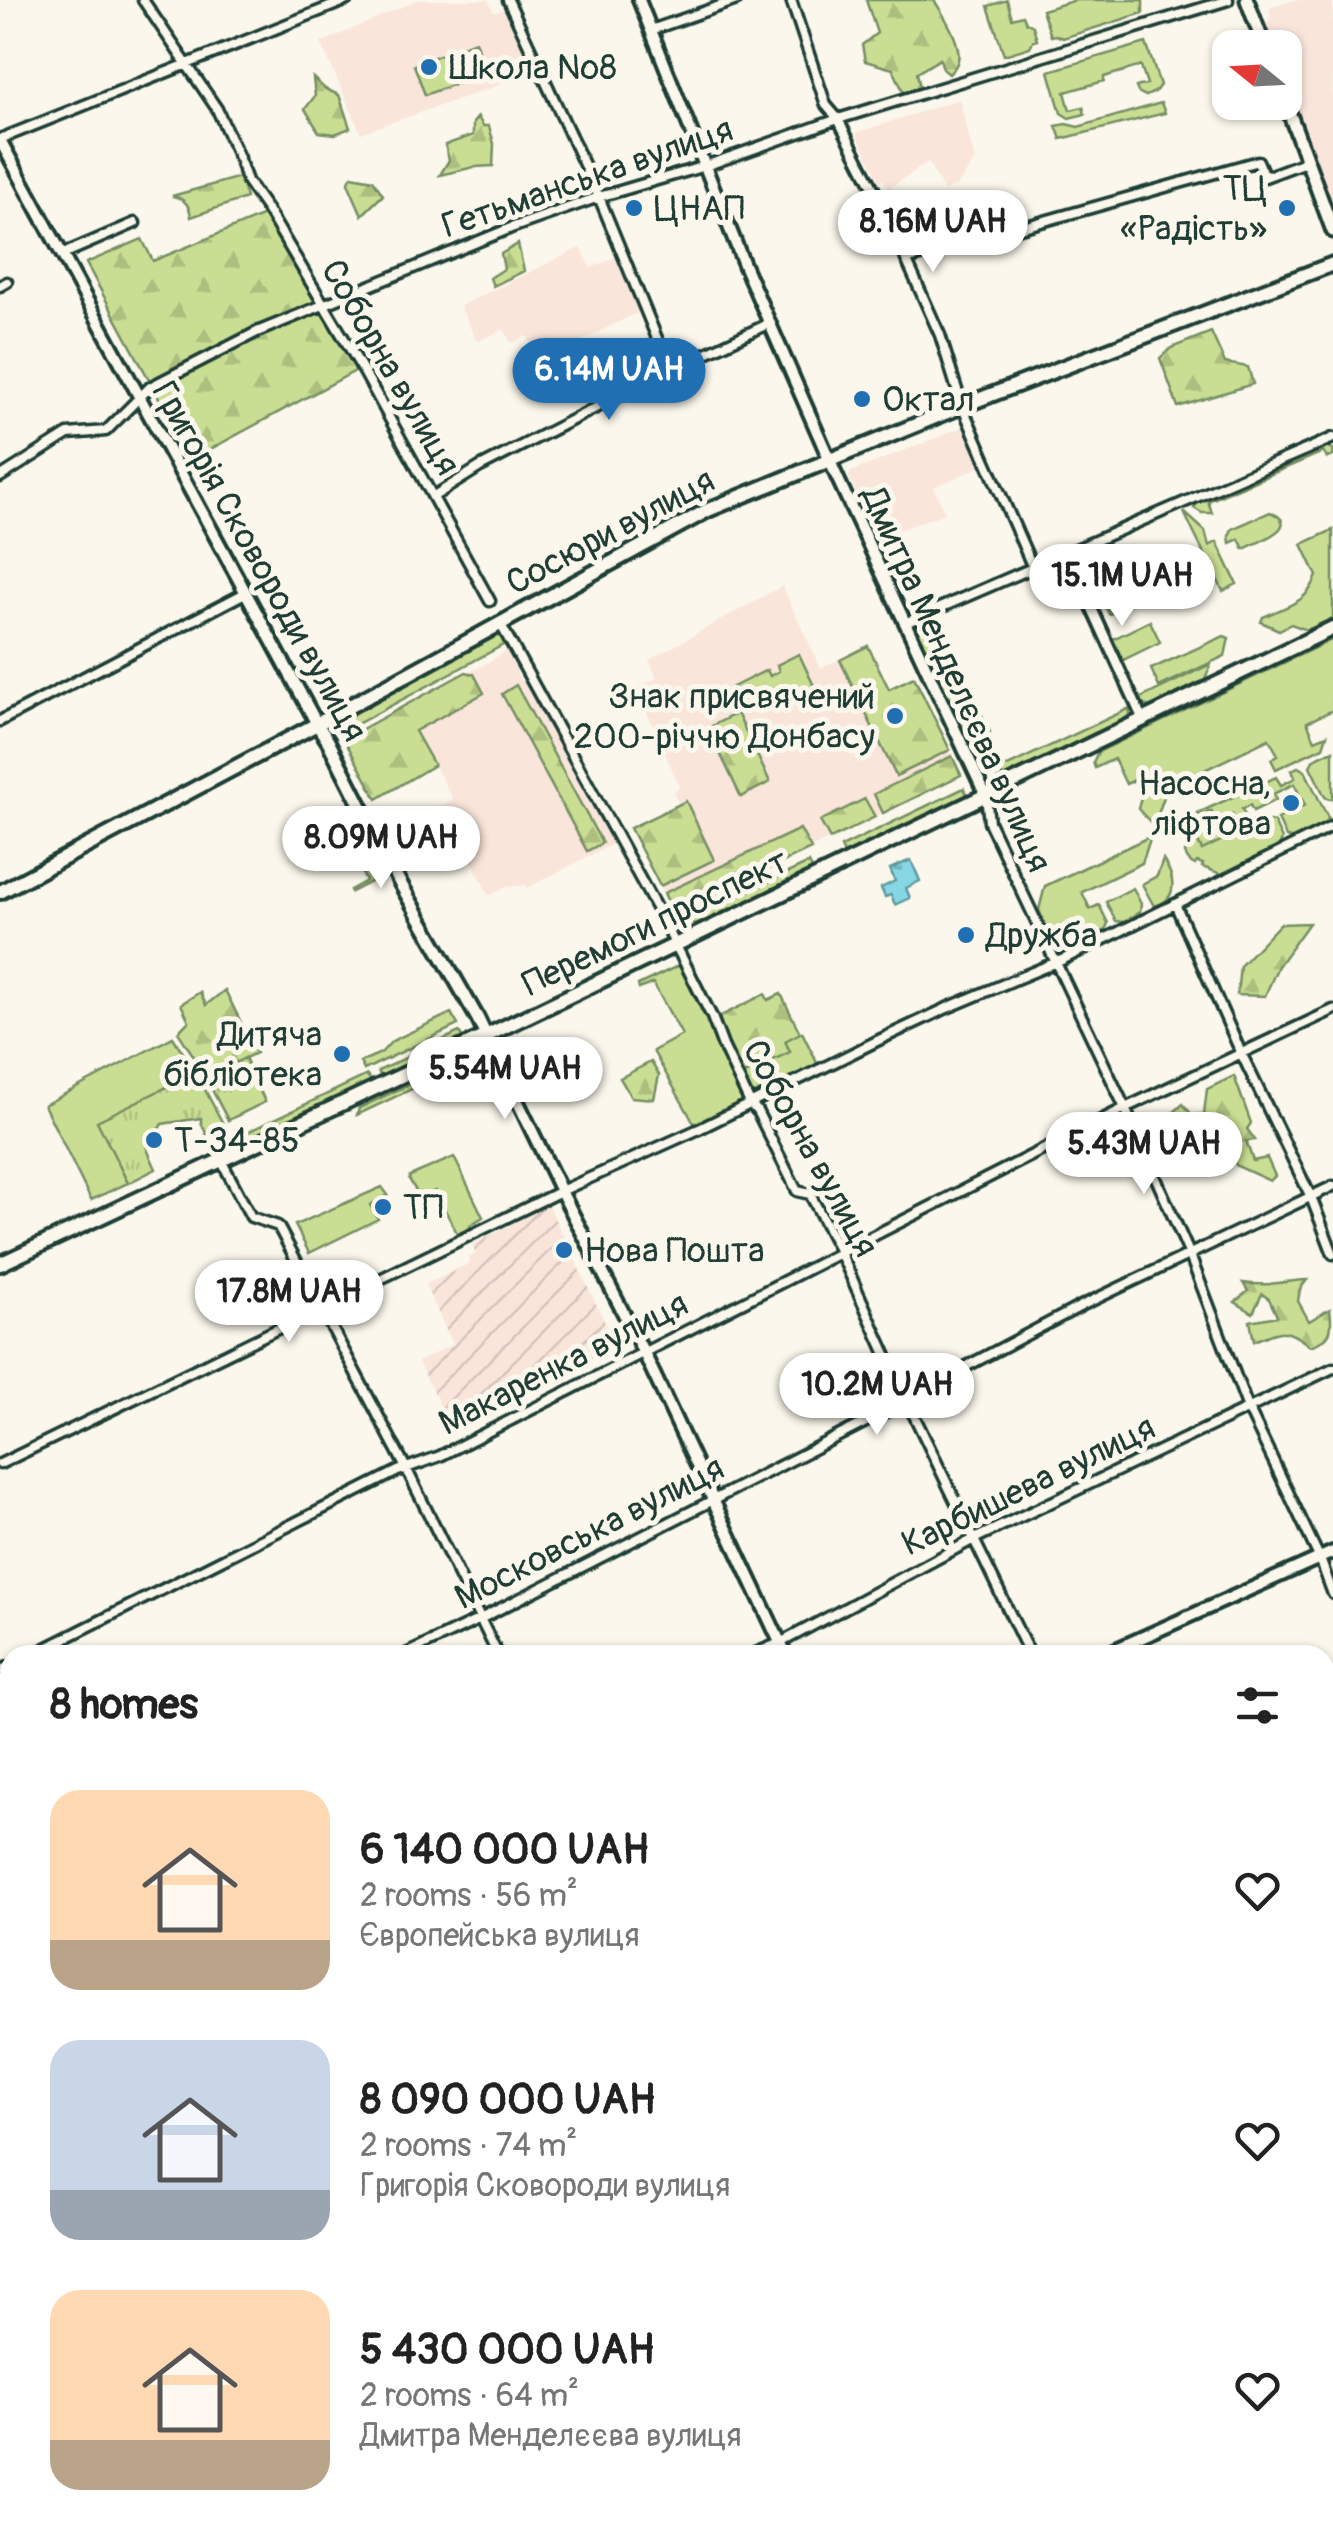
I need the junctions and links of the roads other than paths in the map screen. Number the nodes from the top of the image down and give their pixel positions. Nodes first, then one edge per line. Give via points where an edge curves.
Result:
1 (144, 0) edge
2 (347, 0) edge
3 (508, 0) edge
4 (639, 0) edge
5 (737, 0) edge
6 (791, 0) edge
7 (1228, 0) edge
8 (1248, 0) edge
9 (651, 30) junction
10 (1259, 30) edge
11 (188, 63) junction
12 (838, 118) junction
13 (1292, 120) edge
14 (0, 140) edge
15 (1308, 161) junction
16 (705, 166) junction
17 (599, 197) junction
18 (136, 223) dead end
19 (1333, 230) edge
20 (63, 254) junction
21 (906, 260) junction
22 (1333, 264) edge
23 (324, 303) junction
24 (770, 323) junction
25 (670, 370) junction
26 (139, 396) junction
27 (962, 406) junction
28 (1333, 438) edge
29 (830, 460) junction
30 (0, 477) edge
31 (434, 496) junction
32 (1067, 554) junction
33 (1033, 568) junction
34 (245, 593) junction
35 (490, 601) dead end
36 (905, 623) junction
37 (500, 624) junction
38 (1333, 628) edge
39 (1, 720) edge
40 (1143, 720) junction
41 (316, 724) junction
42 (986, 796) junction
43 (1333, 826) edge
44 (0, 892) edge
45 (1175, 904) junction
46 (674, 946) junction
47 (1054, 963) junction
48 (1333, 1010) edge
49 (486, 1036) junction
50 (1242, 1055) junction
51 (750, 1103) junction
52 (1125, 1108) junction
53 (222, 1160) junction
54 (1333, 1186) edge
55 (561, 1191) junction
56 (1311, 1197) junction
57 (840, 1252) junction
58 (1189, 1253) junction
59 (1333, 1254) edge
60 (0, 1264) edge
61 (323, 1308) junction
62 (644, 1353) junction
63 (1333, 1368) edge
64 (907, 1402) junction
65 (1248, 1408) junction
66 (0, 1464) edge
67 (406, 1468) junction
68 (713, 1500) junction
69 (974, 1540) junction
70 (1333, 1552) edge
71 (1320, 1559) junction
72 (1333, 1594) edge
73 (480, 1619) junction
74 (780, 1643) junction
75 (52, 1645) edge
76 (425, 1645) edge
77 (493, 1645) edge
78 (775, 1645) edge
79 (1025, 1645) edge
80 (1126, 1645) edge

1 - 11 street, Соборна вулиця
2 - 11 street
3 - 17 street
4 - 9 street, Дмитра Менделєєва вулиця
5 - 9 street
6 - 12 street via 826,105
7 - 12 street, Гетьманська вулиця
8 - 10 main road
9 - 16 street, Дмитра Менделєєва вулиця
11 - 14 street
11 - 23 street, Соборна вулиця via 217,108 247,181
12 - 16 street, Гетьманська вулиця
12 - 21 street
13 - 15 main road
14 - 20 street, Григорія Сковороди вулиця
15 - 19 main road
15 - 21 street via 1266,178 1258,161
16 - 17 street, Гетьманська вулиця
16 - 24 street, Дмитра Менделєєва вулиця
17 - 23 street, Гетьманська вулиця
17 - 25 street
18 - 20 street
20 - 26 street, Григорія Сковороди вулиця
21 - 27 street via 940,334
22 - 27 main road, Сосюри вулиця
23 - 26 street, Гетьманська вулиця
23 - 31 street, Соборна вулиця
24 - 25 street
24 - 29 street, Дмитра Менделєєва вулиця
25 - 31 street
26 - 30 street, Гетьманська вулиця via 106,431 68,434
26 - 34 street, Григорія Сковороди вулиця
27 - 29 main road, Сосюри вулиця
27 - 33 street
28 - 32 street
29 - 36 street, Дмитра Менделєєва вулиця
29 - 37 main road, Сосюри вулиця via 708,510
31 - 35 street, Соборна вулиця
32 - 33 street
32 - 40 street
33 - 36 street
34 - 39 street
34 - 41 street, Григорія Сковороди вулиця
36 - 42 street, Дмитра Менделєєва вулиця
37 - 41 main road, Сосюри вулиця
37 - 46 street, Соборна вулиця
38 - 40 main road, Перемоги проспект
40 - 42 main road, Перемоги проспект
41 - 44 main road, Сосюри вулиця
41 - 49 main road, Григорія Сковороди вулиця
42 - 46 main road, Перемоги проспект
42 - 47 street, Дмитра Менделєєва вулиця via 989,822
43 - 45 street
45 - 47 street
45 - 50 street
46 - 49 main road, Перемоги проспект
46 - 51 street, Соборна вулиця
47 - 51 street
47 - 52 street, Дмитра Менделєєва вулиця
48 - 50 street, Макаренка вулиця
49 - 53 main road, Перемоги проспект
49 - 55 street, Григорія Сковороди вулиця
50 - 52 street, Макаренка вулиця
50 - 56 street
51 - 55 street
51 - 57 street, Соборна вулиця
52 - 57 street, Макаренка вулиця
52 - 58 street, Дмитра Менделєєва вулиця
53 - 60 main road, Перемоги проспект
53 - 61 street via 252,1217 278,1226
54 - 56 street, Московська вулиця
55 - 61 street
55 - 62 street, Григорія Сковороди вулиця
56 - 58 street, Московська вулиця
56 - 59 street
57 - 62 street, Макаренка вулиця
57 - 64 street, Соборна вулиця
58 - 64 street, Московська вулиця
58 - 65 street, Дмитра Менделєєва вулиця
61 - 66 street
61 - 67 street
62 - 67 street, Макаренка вулиця
62 - 68 street, Григорія Сковороди вулиця
63 - 65 street, Карбишева вулиця
64 - 68 street, Московська вулиця
64 - 69 street, Соборна вулиця
65 - 69 street, Карбишева вулиця
65 - 71 street, Дмитра Менделєєва вулиця
67 - 73 street
67 - 75 street, Макаренка вулиця
68 - 73 street, Московська вулиця
68 - 74 street, Григорія Сковороди вулиця
69 - 74 street, Карбишева вулиця
69 - 79 street, Соборна вулиця
70 - 71 street
71 - 72 street, Дмитра Менделєєва вулиця
71 - 80 street
73 - 76 street, Московська вулиця
73 - 77 street
74 - 78 street, Карбишева вулиця

